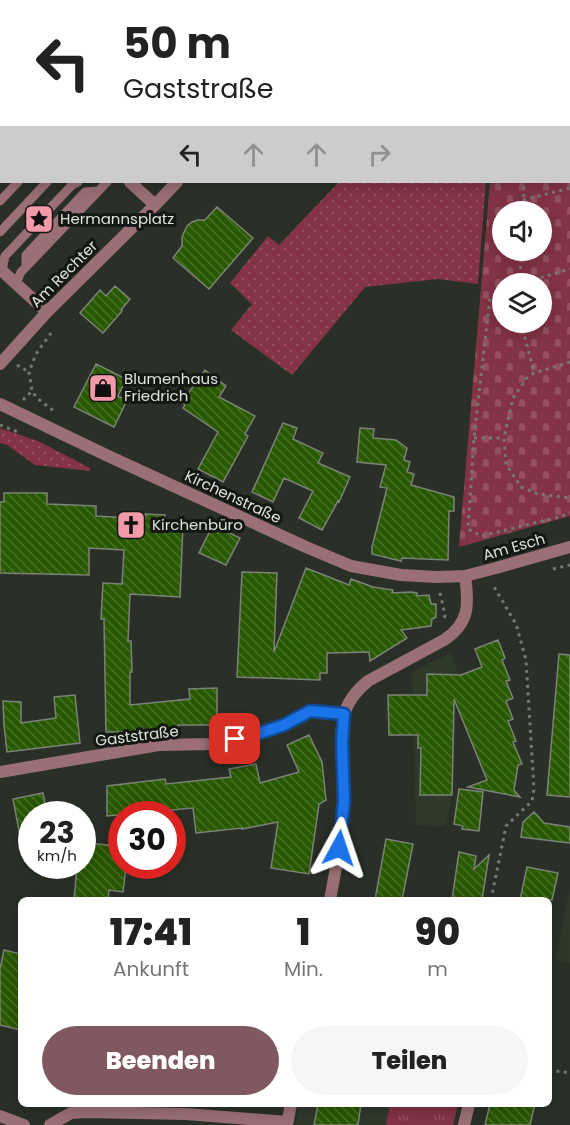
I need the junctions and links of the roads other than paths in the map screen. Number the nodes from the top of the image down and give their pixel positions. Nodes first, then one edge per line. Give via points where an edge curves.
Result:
1 (17, 183) edge
2 (46, 183) edge
3 (76, 183) edge
4 (106, 183) edge
5 (131, 183) edge
6 (176, 183) edge
7 (0, 201) edge
8 (155, 206) junction
9 (0, 232) edge
10 (1, 269) edge
11 (16, 283) junction
12 (47, 312) junction
13 (0, 364) edge
14 (0, 404) edge
15 (570, 547) edge
16 (465, 576) junction
17 (344, 714) junction
18 (0, 772) edge
19 (331, 897) edge
20 (290, 1107) edge
21 (468, 1107) edge
22 (0, 1116) edge
23 (287, 1124) edge
24 (24, 1125) edge
25 (50, 1125) edge
26 (464, 1125) edge

1 - 7 lane
2 - 9 lane
3 - 10 lane via 5,256
4 - 11 lane via 26,267
5 - 8 street
6 - 8 street, Am Rechter
8 - 12 street, Am Rechter
10 - 11 street
11 - 12 street
12 - 13 street, Am Rechter
14 - 16 street, Kirchenstraße via 351,566 401,575
15 - 16 street, Am Esch
16 - 17 street via 467,608 461,626 444,640 368,681 357,690
17 - 18 street, Gaststraße via 310,711 284,725 212,744 159,746
17 - 19 street via 344,801
20 - 23 street
21 - 26 street
22 - 24 street
23 - 25 street via 195,1114 85,1112 71,1113

